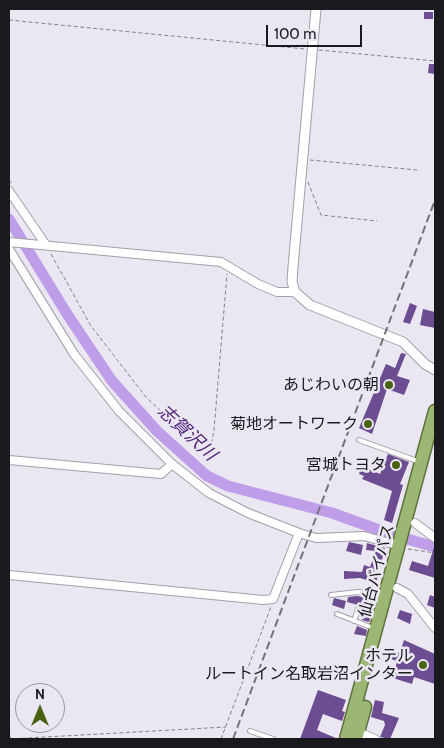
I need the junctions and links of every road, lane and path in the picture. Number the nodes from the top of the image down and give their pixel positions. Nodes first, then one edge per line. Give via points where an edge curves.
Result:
1 (316, 9) edge
2 (9, 20) edge
3 (312, 49) junction
4 (435, 61) edge
5 (302, 159) junction
6 (417, 170) dead end
7 (300, 181) junction
8 (9, 191) edge
9 (377, 221) dead end
10 (9, 242) edge
11 (44, 245) junction
12 (9, 249) edge
13 (227, 266) junction
14 (294, 292) junction
15 (435, 370) edge
16 (435, 411) edge
17 (359, 440) dead end
18 (435, 447) edge
19 (9, 460) edge
20 (422, 463) junction
21 (172, 464) junction
22 (410, 529) junction
23 (299, 533) junction
24 (435, 538) edge
25 (404, 546) junction
26 (435, 553) edge
27 (9, 574) edge
28 (355, 587) dead end
29 (397, 588) junction
30 (358, 592) junction
31 (330, 595) dead end
32 (386, 598) junction
33 (273, 599) junction
34 (358, 609) dead end
35 (337, 614) dead end
36 (354, 621) junction
37 (435, 628) edge
38 (378, 630) junction
39 (9, 722) edge
40 (226, 727) junction
41 (250, 731) dead end
42 (357, 736) edge
43 (10, 739) edge
44 (221, 739) edge
45 (273, 739) edge
46 (346, 739) edge
47 (375, 739) edge

1 - 3 street
2 - 3 path
3 - 4 path
3 - 5 street
5 - 6 path
5 - 7 street
7 - 9 path via 308,182 322,215
7 - 14 street via 292,282
8 - 11 street
10 - 11 street
11 - 13 street via 221,262
11 - 13 path via 91,326 146,397 209,457
12 - 21 street via 74,354 119,411
13 - 14 street via 277,292
14 - 15 street via 310,305 403,342
16 - 20 highway, 仙台バイパス
17 - 20 lane
18 - 22 highway, 仙台バイパス
19 - 21 street via 161,474
20 - 22 highway, 仙台バイパス
21 - 23 street via 209,493 248,514
22 - 24 street
22 - 25 highway, 仙台バイパス
23 - 25 street via 316,538 364,536
23 - 33 street
25 - 26 path
25 - 29 highway, 仙台バイパス
25 - 32 highway, 仙台バイパス
27 - 33 street
28 - 30 lane
29 - 37 street via 408,594
29 - 42 highway, 仙台バイパス
30 - 31 lane
30 - 32 lane
32 - 38 highway, 仙台バイパス
33 - 40 path
34 - 36 lane
35 - 36 lane
36 - 38 lane
38 - 46 highway, 仙台バイパス
39 - 43 path
40 - 43 path
40 - 44 path
41 - 45 lane
42 - 47 street

